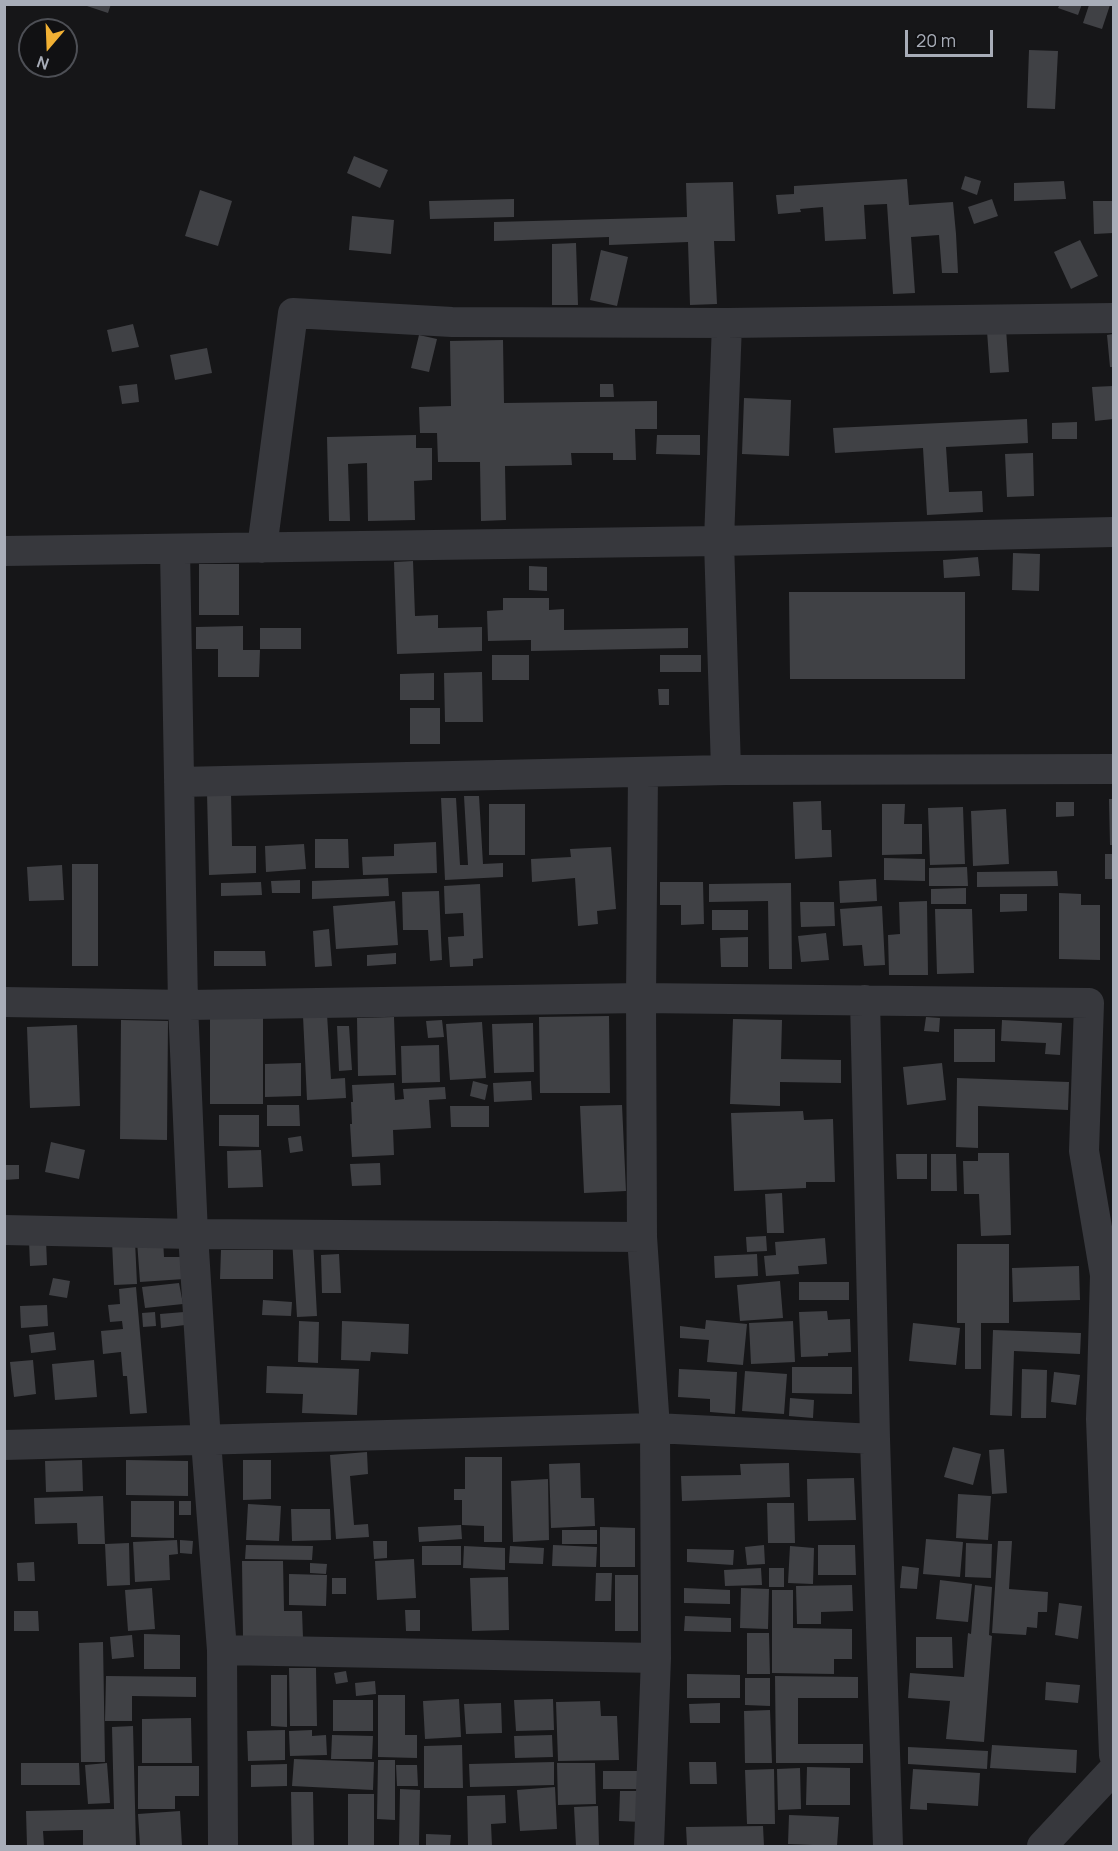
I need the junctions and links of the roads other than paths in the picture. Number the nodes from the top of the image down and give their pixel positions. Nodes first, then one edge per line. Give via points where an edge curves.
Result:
1 (1113, 318) edge
2 (727, 323) junction
3 (1113, 532) edge
4 (718, 541) junction
5 (262, 548) junction
6 (175, 549) junction
7 (4, 551) edge
8 (1113, 769) edge
9 (726, 770) junction
10 (643, 773) junction
11 (179, 782) junction
12 (640, 998) junction
13 (866, 1000) junction
14 (1101, 1001) edge
15 (4, 1002) edge
16 (183, 1005) junction
17 (1084, 1151) junction
18 (1113, 1175) edge
19 (4, 1230) edge
20 (193, 1234) junction
21 (642, 1237) junction
22 (655, 1428) junction
23 (875, 1439) junction
24 (206, 1441) junction
25 (4, 1445) edge
26 (222, 1650) junction
27 (656, 1658) junction
28 (1113, 1755) edge
29 (1113, 1770) edge
30 (223, 1846) edge
31 (649, 1846) edge
32 (888, 1846) edge
33 (1042, 1846) edge

1 - 2 street
2 - 4 street
2 - 5 street via 452,322 292,313
3 - 4 street
4 - 5 street
4 - 9 street
5 - 6 street
6 - 7 street
6 - 11 street
8 - 9 street
9 - 10 street
10 - 11 street
10 - 12 street
11 - 16 street
12 - 13 street
12 - 16 street
12 - 21 street
13 - 14 street
13 - 23 street
14 - 17 street
15 - 16 street
16 - 20 street
17 - 18 street
17 - 28 street via 1105,1275 1101,1419
19 - 20 street
20 - 21 street
20 - 24 street
21 - 22 street
22 - 23 street
22 - 24 street
22 - 27 street
23 - 32 street
24 - 25 street
24 - 26 street
26 - 27 street
26 - 30 street
27 - 31 street
29 - 33 street

